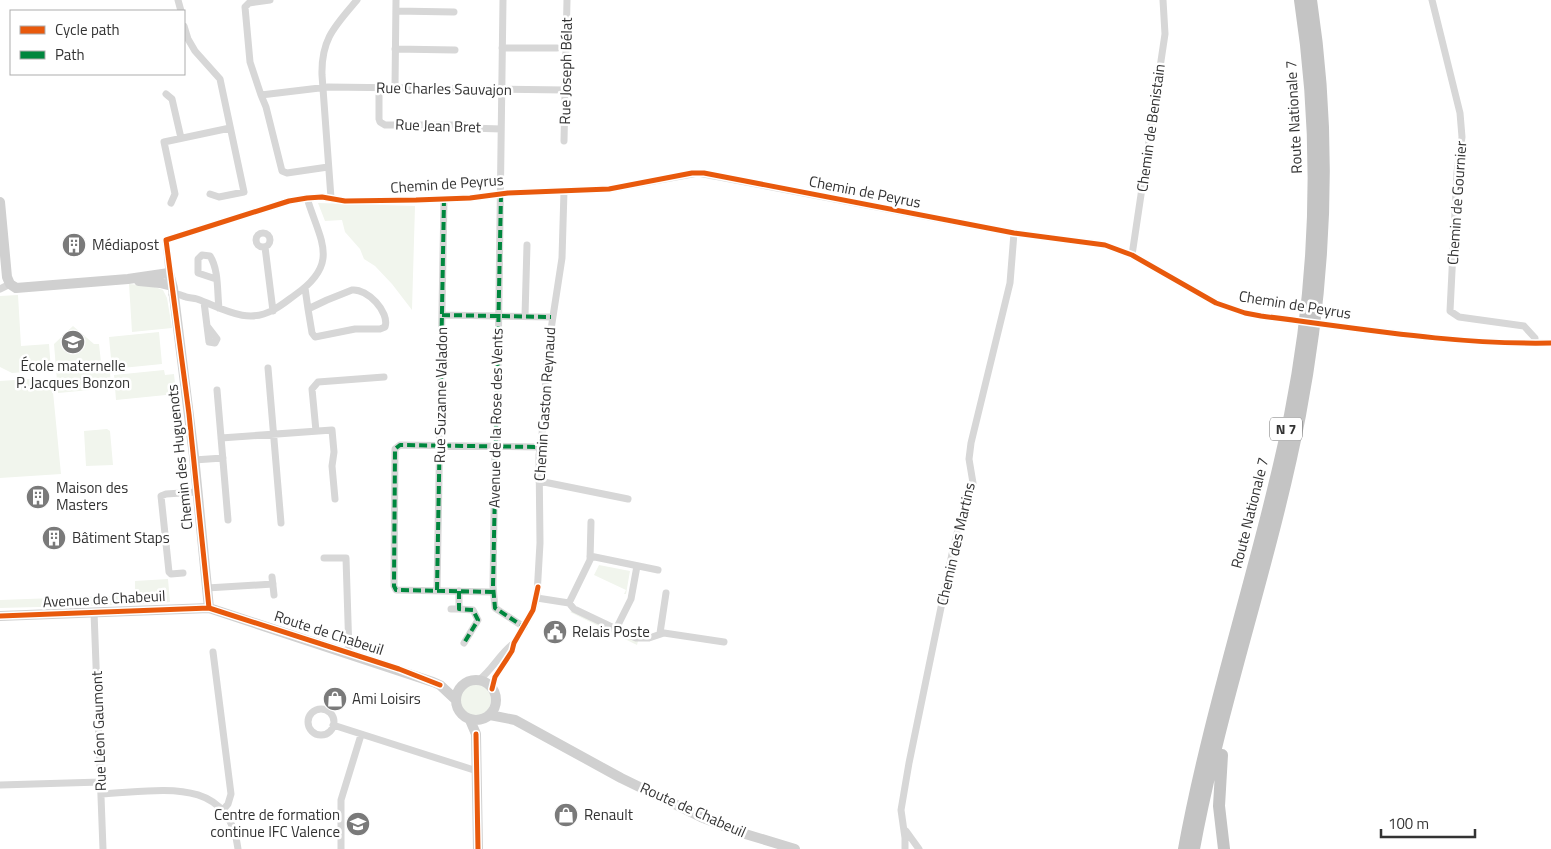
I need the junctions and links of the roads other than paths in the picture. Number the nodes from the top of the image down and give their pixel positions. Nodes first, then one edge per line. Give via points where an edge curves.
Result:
1 (270, 0) edge
2 (396, 0) edge
3 (503, 0) edge
4 (567, 0) edge
5 (1162, 0) edge
6 (1300, 0) edge
7 (1311, 0) edge
8 (1432, 0) edge
9 (354, 1) edge
10 (396, 11) junction
11 (454, 12) dead end
12 (185, 29) edge
13 (502, 48) junction
14 (557, 48) dead end
15 (395, 49) junction
16 (455, 50) dead end
17 (322, 87) junction
18 (379, 87) junction
19 (395, 88) junction
20 (502, 90) junction
21 (565, 90) junction
22 (166, 94) dead end
23 (261, 96) junction
24 (230, 128) junction
25 (501, 129) junction
26 (181, 138) junction
27 (564, 142) dead end
28 (328, 167) junction
29 (564, 190) junction
30 (210, 194) dead end
31 (501, 194) junction
32 (307, 198) junction
33 (331, 198) junction
34 (444, 199) junction
35 (0, 202) edge
36 (171, 203) dead end
37 (1014, 233) junction
38 (166, 240) joint
39 (528, 245) dead end
40 (265, 248) dead end
41 (1132, 255) junction
42 (216, 278) dead end
43 (10, 284) junction
44 (169, 286) junction
45 (305, 288) junction
46 (0, 289) edge
47 (204, 302) junction
48 (219, 308) junction
49 (308, 309) junction
50 (272, 311) junction
51 (442, 315) junction
52 (499, 315) junction
53 (525, 316) junction
54 (551, 317) junction
55 (207, 326) dead end
56 (1535, 343) junction
57 (1551, 343) edge
58 (268, 368) dead end
59 (384, 377) dead end
60 (217, 390) dead end
61 (316, 431) junction
62 (274, 434) junction
63 (221, 438) junction
64 (440, 446) junction
65 (495, 447) junction
66 (540, 447) junction
67 (223, 458) junction
68 (194, 460) junction
69 (539, 481) junction
70 (197, 492) junction
71 (335, 499) dead end
72 (628, 499) dead end
73 (228, 520) dead end
74 (590, 522) dead end
75 (281, 523) dead end
76 (590, 556) junction
77 (324, 558) dead end
78 (637, 566) junction
79 (658, 570) dead end
80 (183, 573) dead end
81 (207, 588) junction
82 (437, 590) junction
83 (459, 591) junction
84 (493, 592) junction
85 (666, 594) dead end
86 (274, 595) dead end
87 (537, 598) junction
88 (569, 603) junction
89 (210, 608) junction
90 (94, 612) junction
91 (0, 616) edge
92 (524, 627) junction
93 (616, 629) junction
94 (660, 633) junction
95 (724, 642) dead end
96 (464, 643) dead end
97 (514, 643) junction
98 (213, 652) dead end
99 (349, 653) junction
100 (479, 680) junction
101 (440, 685) junction
102 (462, 685) junction
103 (492, 689) junction
104 (455, 699) junction
105 (496, 703) junction
106 (1227, 709) junction
107 (486, 717) junction
108 (470, 720) junction
109 (515, 720) junction
110 (333, 725) dead end
111 (476, 734) junction
112 (361, 735) junction
113 (477, 771) junction
114 (100, 782) junction
115 (0, 784) edge
116 (101, 794) junction
117 (223, 810) junction
118 (903, 827) junction
119 (103, 849) edge
120 (238, 849) edge
121 (341, 849) edge
122 (478, 849) edge
123 (795, 849) edge
124 (905, 849) edge
125 (919, 849) edge
126 (1184, 849) edge
127 (1194, 849) edge
128 (1224, 849) edge

1 - 23 street via 249,3 245,7 250,62
2 - 10 street
3 - 13 street, Avenue de la Rose des Vents
4 - 21 street, Rue Joseph Bélat
5 - 41 street, Chemin de Benistain via 1165,34
6 - 126 highway, Route Nationale 7 / N 7 via 1311,103 1313,168 1311,260 1302,342 1281,453 1204,756
7 - 106 highway, Route Nationale 7 / N 7 via 1324,164 1317,302 1292,454
8 - 56 street, Chemin de Gournier via 1460,113 1462,137 1457,172 1450,311 1459,317 1524,326
9 - 17 street via 327,40 322,60
10 - 11 street
10 - 15 street
12 - 24 street via 195,51 220,79
13 - 14 street
13 - 20 street, Avenue de la Rose des Vents
15 - 16 street
15 - 19 street
17 - 18 street, Rue Charles Sauvajon
17 - 23 street, Rue Charles Sauvajon
17 - 28 street
18 - 19 street, Rue Charles Sauvajon
18 - 25 street, Rue Jean Bret via 379,118 385,124
19 - 20 street, Rue Charles Sauvajon
20 - 21 street, Rue Charles Sauvajon
20 - 25 street, Avenue de la Rose des Vents
21 - 27 street, Rue Joseph Bélat
22 - 26 street via 172,99
23 - 28 street via 282,171
24 - 26 street
24 - 30 street via 244,192 219,197
25 - 31 street, Avenue de la Rose des Vents
26 - 36 street via 164,142 175,194
28 - 33 street
29 - 31 street, Chemin de Peyrus
29 - 37 street, Chemin de Peyrus via 609,189 704,173
29 - 54 street, Chemin Gaston Reynaud via 562,258
31 - 34 street, Chemin de Peyrus
31 - 52 street, Avenue de la Rose des Vents
32 - 33 street, Chemin de Peyrus
32 - 38 street, Chemin de Peyrus
32 - 45 street via 324,254 318,274
33 - 34 street, Chemin de Peyrus via 345,201
34 - 51 street, Rue Suzanne Valadon
35 - 43 main road
37 - 41 street, Chemin de Peyrus via 1105,245
37 - 118 street, Chemin des Martins via 1010,283 971,443 969,459 973,483 964,504 952,554 909,763 901,810
38 - 44 street, Chemin des Huguenots
39 - 53 street
40 - 50 street
41 - 56 street, Chemin de Peyrus via 1216,303 1245,313 1454,340
42 - 48 street
43 - 44 main road via 24,288 128,279
43 - 46 street
44 - 47 street via 182,298
44 - 68 main road, Chemin des Huguenots
45 - 49 street
45 - 50 street
47 - 48 street
47 - 55 street
48 - 50 street via 249,316
49 - 49 street via 315,337 355,329 380,329 386,327 387,322 372,298 357,290
51 - 52 street
51 - 64 street, Rue Suzanne Valadon
52 - 53 street
52 - 65 street, Avenue de la Rose des Vents
53 - 54 street
54 - 66 street, Chemin Gaston Reynaud
56 - 57 street, Chemin de Peyrus
58 - 62 street
59 - 61 street via 318,382 312,388
60 - 63 street
61 - 62 street
61 - 71 street via 332,430
62 - 63 street
62 - 75 street
63 - 67 street
64 - 65 street
64 - 82 street, Rue Suzanne Valadon
64 - 82 street via 400,445 395,449 394,586 396,590
65 - 66 street
65 - 84 street, Avenue de la Rose des Vents
66 - 69 street, Chemin Gaston Reynaud
67 - 68 street
67 - 73 street
68 - 70 main road, Chemin des Huguenots
69 - 72 street
69 - 87 street, Chemin Gaston Reynaud
70 - 80 street via 161,496 168,572
70 - 81 main road, Chemin des Huguenots
74 - 76 street
76 - 78 street
76 - 88 street
77 - 99 street via 346,558
78 - 79 street
78 - 93 street via 631,599
81 - 86 street via 273,580
81 - 89 main road, Chemin des Huguenots
82 - 83 street
83 - 84 street
83 - 96 street via 455,609 473,610 478,620
84 - 92 street, Avenue de la Rose des Vents via 497,610
85 - 94 street
87 - 88 street
87 - 92 street, Chemin Gaston Reynaud
88 - 93 street via 574,609
89 - 90 main road, Avenue de Chabeuil
89 - 99 main road, Route de Chabeuil
90 - 91 main road, Avenue de Chabeuil
90 - 114 street, Rue Léon Gaumont
92 - 97 street, Chemin Gaston Reynaud
93 - 94 street via 636,638 649,638
94 - 95 street
97 - 100 street, Chemin Gaston Reynaud
97 - 103 street, Chemin Gaston Reynaud
98 - 117 street via 231,794
99 - 101 main road, Route de Chabeuil
100 - 102 main road
100 - 103 main road
101 - 102 main road, Route de Chabeuil
101 - 104 main road, Route de Chabeuil
102 - 104 main road
103 - 105 main road
104 - 108 main road via 459,712
105 - 107 main road
105 - 109 main road, Route de Chabeuil
106 - 127 highway, Route Nationale 7 / N 7
106 - 128 highway via 1219,786 1219,819
107 - 108 main road
107 - 109 main road, Route de Chabeuil
107 - 111 main road
108 - 111 main road
109 - 123 main road, Route de Chabeuil via 678,806 742,834
110 - 112 street
111 - 113 main road
112 - 113 street
112 - 121 street via 341,800
113 - 122 main road
114 - 115 street
114 - 116 street, Rue Léon Gaumont
116 - 117 street via 190,792 212,800
116 - 119 street, Rue Léon Gaumont
117 - 120 street via 234,828
118 - 124 street, Chemin des Martins
118 - 125 street

